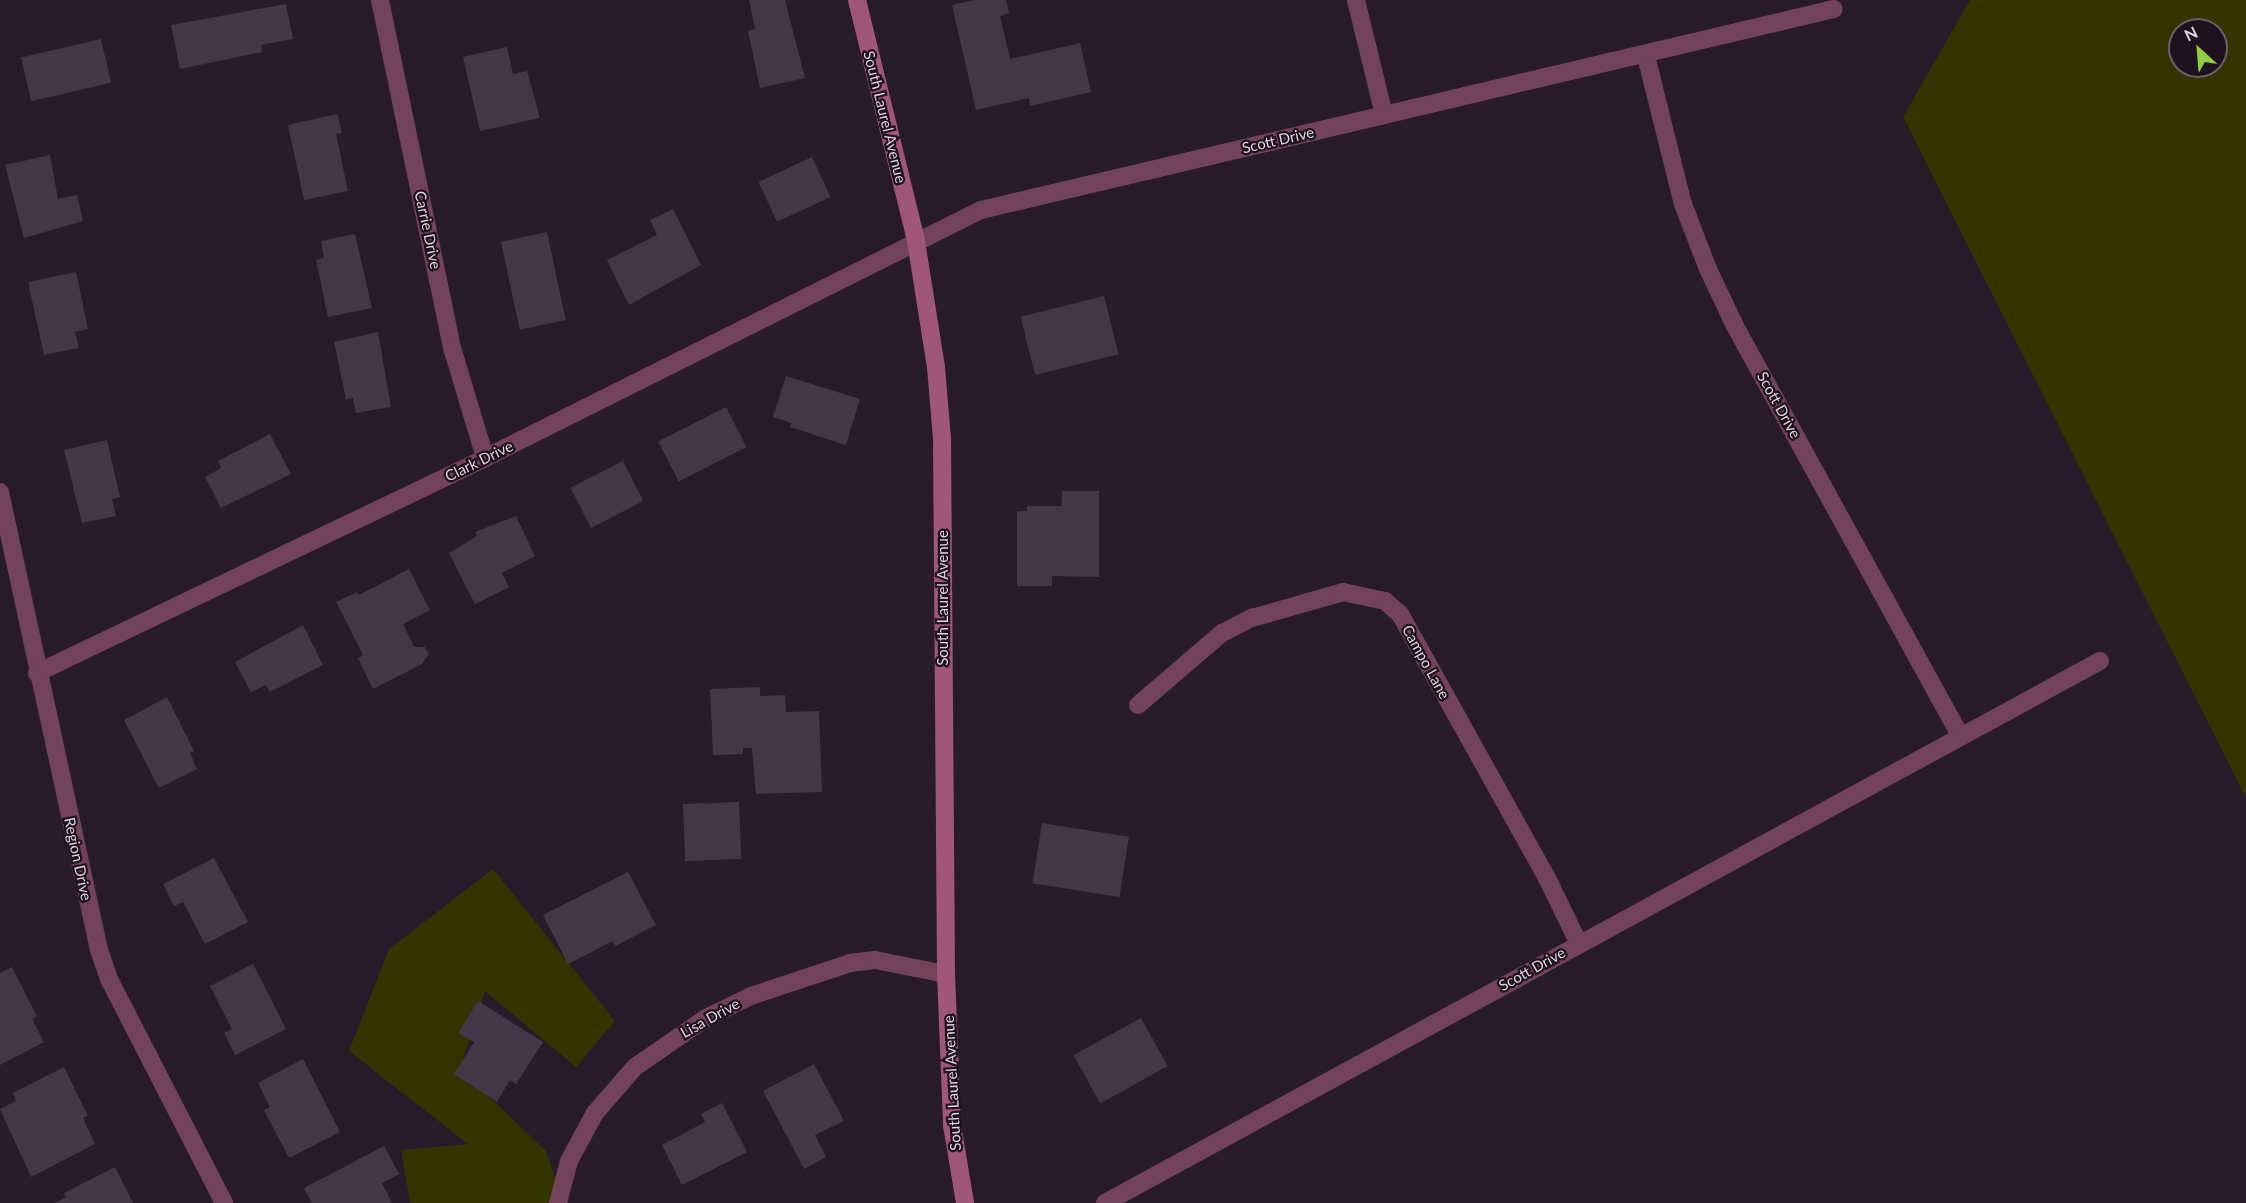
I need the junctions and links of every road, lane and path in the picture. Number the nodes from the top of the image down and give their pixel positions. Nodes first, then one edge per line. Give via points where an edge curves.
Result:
1 (380, 0) edge
2 (857, 0) edge
3 (1356, 0) edge
4 (1834, 9) dead end
5 (1646, 56) junction
6 (1384, 115) junction
7 (916, 241) junction
8 (485, 458) junction
9 (0, 492) edge
10 (2100, 661) dead end
11 (37, 673) junction
12 (1138, 705) dead end
13 (1960, 736) junction
14 (1579, 944) junction
15 (946, 974) junction
16 (224, 1203) edge
17 (558, 1203) edge
18 (965, 1203) edge
19 (1104, 1203) edge

1 - 8 street, Carrie Drive via 453,351
2 - 7 street, South Laurel Avenue
3 - 6 street
4 - 5 street, Scott Drive
5 - 6 street, Scott Drive
5 - 13 street, Scott Drive via 1683,204 1708,268
6 - 7 street, Scott Drive via 981,210
7 - 8 street, Clark Drive
7 - 15 street, South Laurel Avenue via 936,367 942,438
8 - 11 street, Clark Drive
9 - 11 street, Region Drive
10 - 13 street, Scott Drive
11 - 16 street, Region Drive via 98,947 110,981
12 - 14 street, Campo Lane via 1222,633 1252,618 1343,592 1385,601 1400,614 1547,878
13 - 14 street, Scott Drive
14 - 19 street, Scott Drive
15 - 17 street, Lisa Drive via 874,960 850,963 762,992 706,1018 635,1067 596,1113 569,1161
15 - 18 street, South Laurel Avenue via 952,1125

